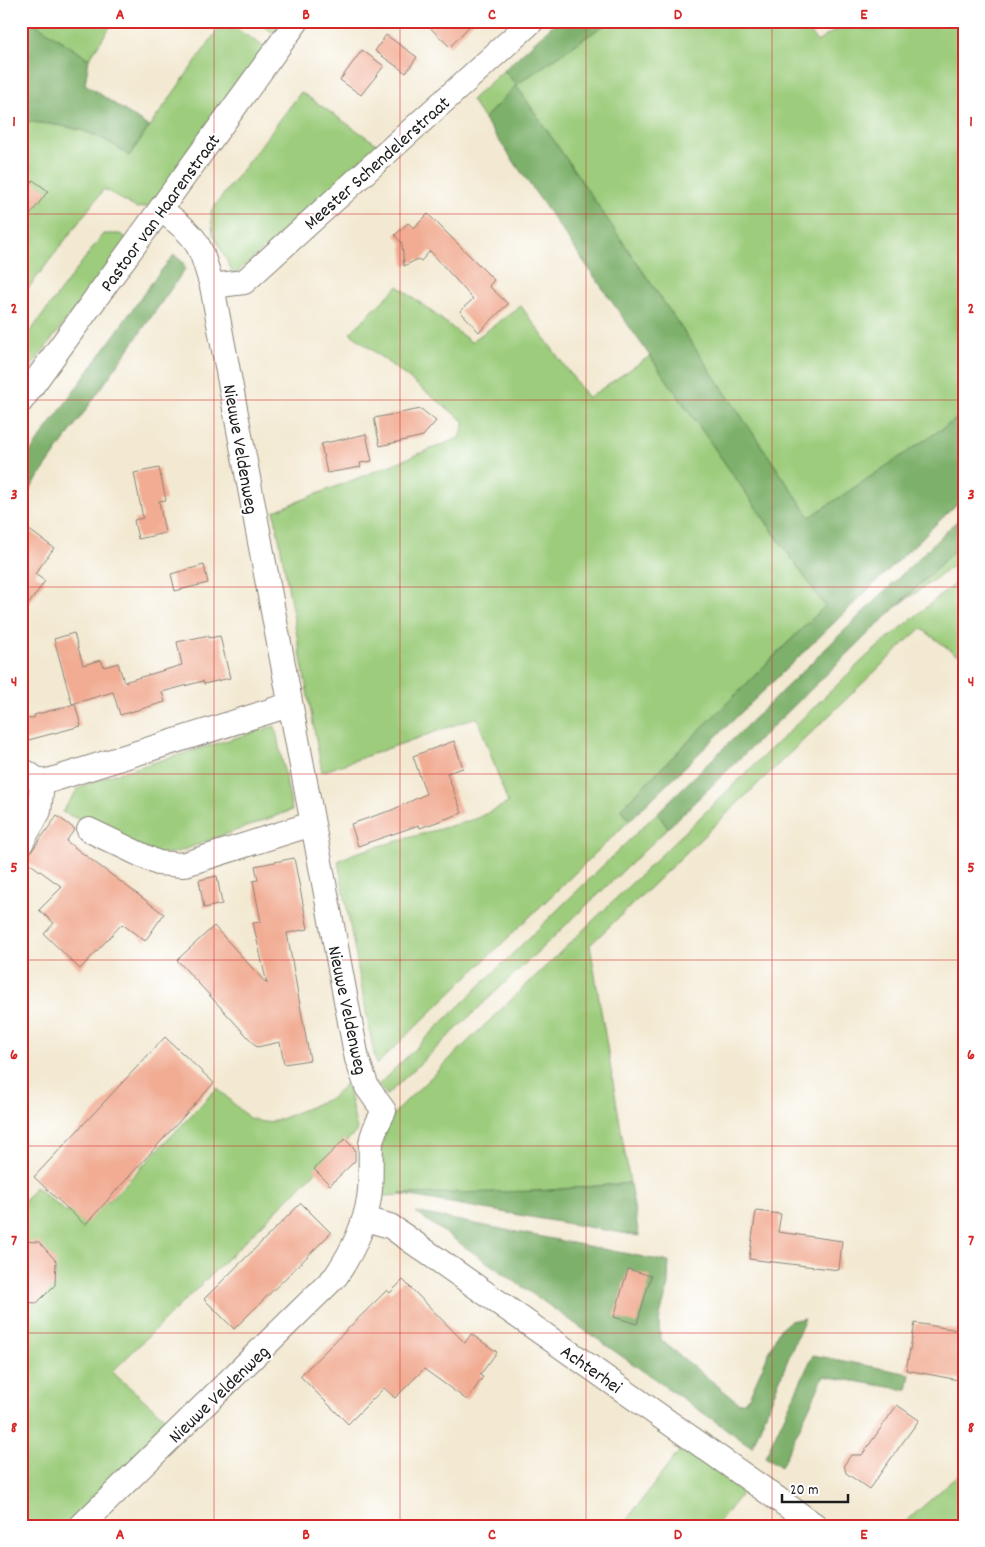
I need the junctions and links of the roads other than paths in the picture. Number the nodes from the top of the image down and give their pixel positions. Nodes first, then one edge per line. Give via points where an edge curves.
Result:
1 (297, 21) edge
2 (532, 21) edge
3 (161, 210) junction
4 (212, 286) junction
5 (21, 401) edge
6 (289, 705) junction
7 (21, 769) edge
8 (42, 783) junction
9 (312, 824) junction
10 (89, 830) dead end
11 (21, 843) edge
12 (365, 1219) junction
13 (81, 1526) edge
14 (816, 1526) edge

1 - 3 street, Pastoor van Haarenstraat
2 - 4 street, Meester Schendelerstraat via 244,282
3 - 4 street, Nieuwe Veldenweg via 190,233 200,246
3 - 5 street, Pastoor van Haarenstraat
4 - 6 street, Nieuwe Veldenweg
6 - 8 street
6 - 9 street, Nieuwe Veldenweg
7 - 8 street
8 - 11 street via 39,811
9 - 10 street via 182,865 158,864
9 - 12 street, Nieuwe Veldenweg via 357,1059 367,1087 384,1111 371,1143 371,1184
12 - 13 street, Nieuwe Veldenweg via 348,1258 336,1276
12 - 14 street, Achterhei via 390,1226

